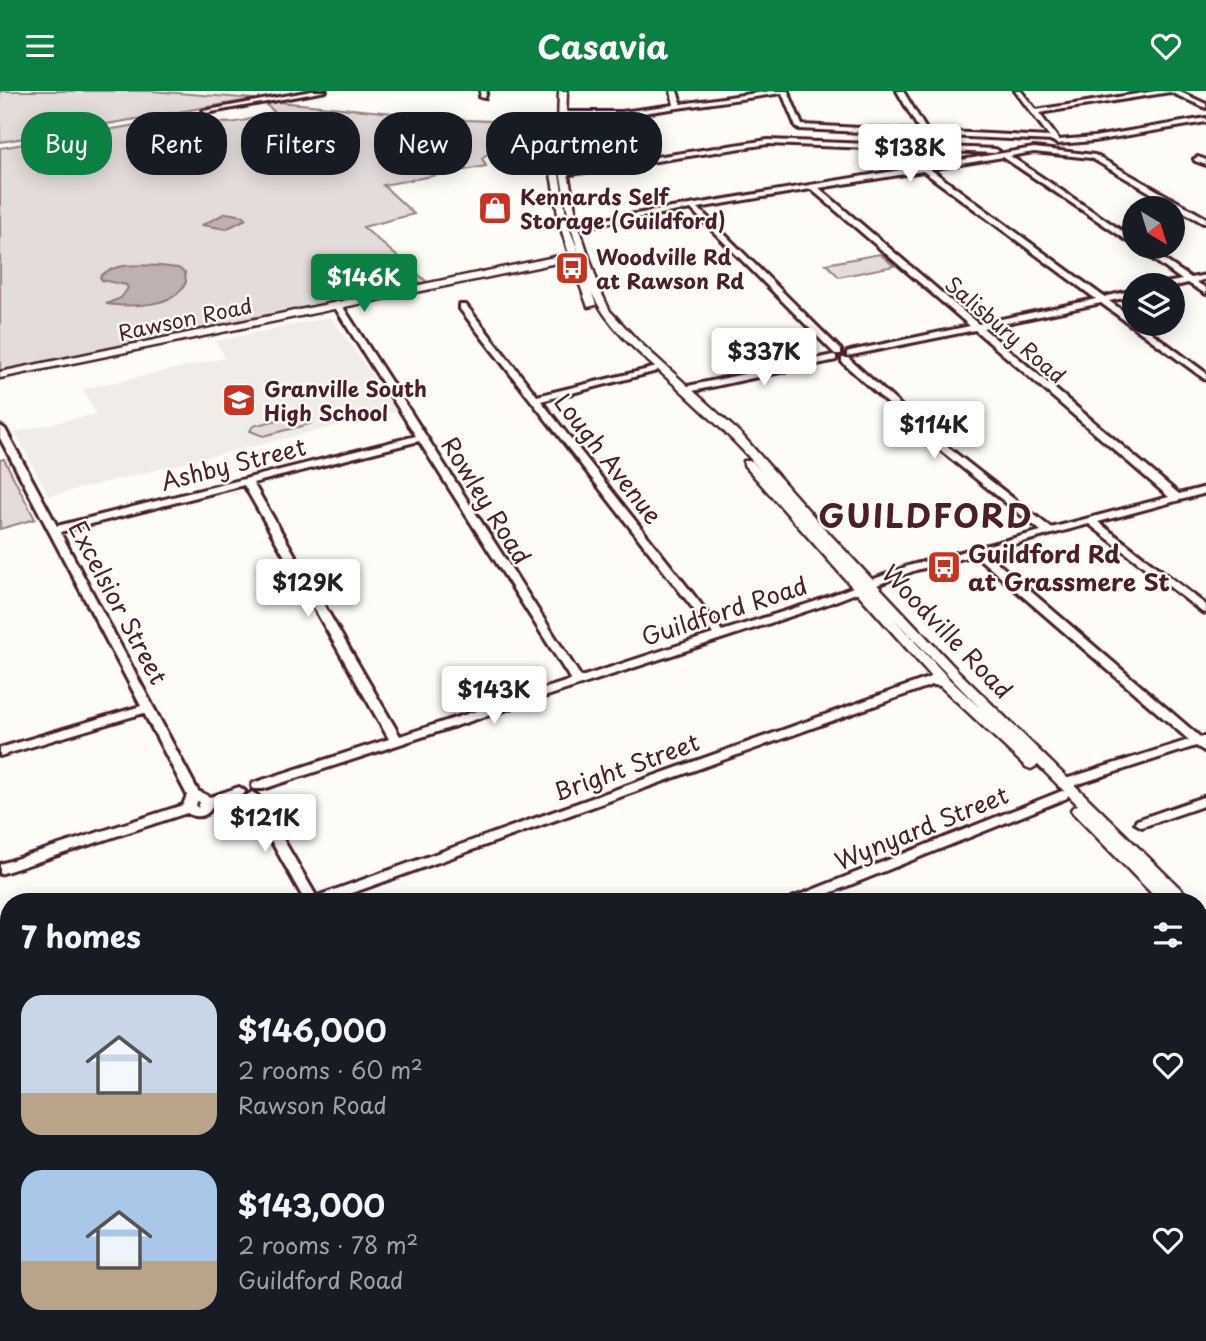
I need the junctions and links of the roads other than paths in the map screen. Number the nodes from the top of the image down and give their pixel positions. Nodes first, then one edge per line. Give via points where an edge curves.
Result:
1 (323, 91) edge
2 (556, 91) edge
3 (563, 91) edge
4 (674, 91) edge
5 (784, 91) edge
6 (900, 91) edge
7 (1018, 91) edge
8 (1168, 91) edge
9 (1173, 91) edge
10 (678, 106) junction
11 (1206, 106) edge
12 (206, 111) dead end
13 (559, 112) edge
14 (561, 112) edge
15 (635, 112) edge
16 (1034, 113) junction
17 (1206, 120) edge
18 (923, 132) junction
19 (1058, 145) junction
20 (1006, 154) junction
21 (662, 158) edge
22 (924, 168) junction
23 (555, 175) edge
24 (564, 175) edge
25 (812, 186) junction
26 (692, 206) junction
27 (1206, 221) edge
28 (575, 226) junction
29 (1122, 235) edge
30 (579, 255) junction
31 (1157, 259) edge
32 (1206, 277) edge
33 (1189, 281) junction
34 (1185, 282) edge
35 (1206, 292) edge
36 (1122, 295) edge
37 (1102, 299) junction
38 (338, 306) junction
39 (463, 307) dead end
40 (1122, 315) edge
41 (976, 327) junction
42 (1150, 336) edge
43 (841, 356) junction
44 (654, 369) junction
45 (2, 376) edge
46 (1206, 377) edge
47 (688, 389) junction
48 (536, 399) junction
49 (0, 429) edge
50 (422, 437) junction
51 (247, 481) junction
52 (1204, 493) edge
53 (1177, 498) junction
54 (1091, 521) junction
55 (53, 530) junction
56 (1048, 532) junction
57 (977, 551) junction
58 (864, 585) junction
59 (1206, 610) edge
60 (720, 636) junction
61 (578, 681) junction
62 (944, 682) junction
63 (147, 708) junction
64 (396, 740) junction
65 (1203, 743) edge
66 (0, 752) edge
67 (1063, 790) junction
68 (250, 791) junction
69 (1206, 800) edge
70 (197, 802) junction
71 (1142, 823) dead end
72 (0, 869) edge
73 (301, 893) edge
74 (344, 893) edge
75 (816, 893) edge
76 (1160, 893) edge
77 (1176, 893) edge

1 - 12 street
2 - 13 main road, Woodville Road
3 - 14 main road, Woodville Road
4 - 10 street
5 - 10 street
5 - 18 street via 799,127
6 - 18 street
7 - 16 street
8 - 16 street
9 - 11 street
10 - 15 street
16 - 19 street
17 - 19 street
18 - 19 street
19 - 20 street
19 - 27 street via 1093,156
20 - 21 street via 768,142
20 - 22 street
20 - 29 street
22 - 25 street
22 - 37 street
23 - 30 main road, Woodville Road via 564,225
24 - 28 main road, Woodville Road
25 - 26 street
25 - 41 street, Salisbury Road
26 - 28 street
26 - 43 street
28 - 30 main road, Woodville Road
30 - 38 main road, Rawson Road
30 - 44 main road, Woodville Road via 590,304 603,323
30 - 47 main road, Woodville Road via 606,312
31 - 33 street
32 - 33 street
33 - 34 street
33 - 35 street
36 - 37 street
37 - 40 street
37 - 41 street
38 - 45 main road, Rawson Road
38 - 50 street, Rowley Road
39 - 48 street, Lough Avenue
41 - 43 street
41 - 53 street, Salisbury Road
42 - 46 street
43 - 47 street
43 - 56 street via 929,436
44 - 48 street
44 - 58 main road, Woodville Road via 728,439
47 - 58 main road, Woodville Road via 737,436
48 - 60 street, Lough Avenue
49 - 55 street, Excelsior Street
50 - 51 street, Ashby Street
50 - 61 street, Rowley Road
51 - 55 street, Ashby Street
51 - 64 street
52 - 53 street, Guildford Road
53 - 54 street, Guildford Road
54 - 56 street, Guildford Road
54 - 59 street
55 - 63 street, Excelsior Street
56 - 57 street, Guildford Road
57 - 58 street, Guildford Road
57 - 65 street
58 - 60 street, Guildford Road
58 - 62 main road, Woodville Road
58 - 67 main road, Woodville Road
60 - 61 street, Guildford Road
61 - 64 street, Guildford Road
62 - 67 main road, Woodville Road
62 - 74 street, Bright Street via 931,681
63 - 66 street
63 - 70 street, Excelsior Street
64 - 68 street, Guildford Road
65 - 67 street, Wynyard Street
67 - 75 street, Wynyard Street
67 - 76 main road, Woodville Road
67 - 77 main road, Woodville Road
68 - 70 street, Guildford Road
68 - 73 street
69 - 71 street
70 - 72 street, Guildford Road

